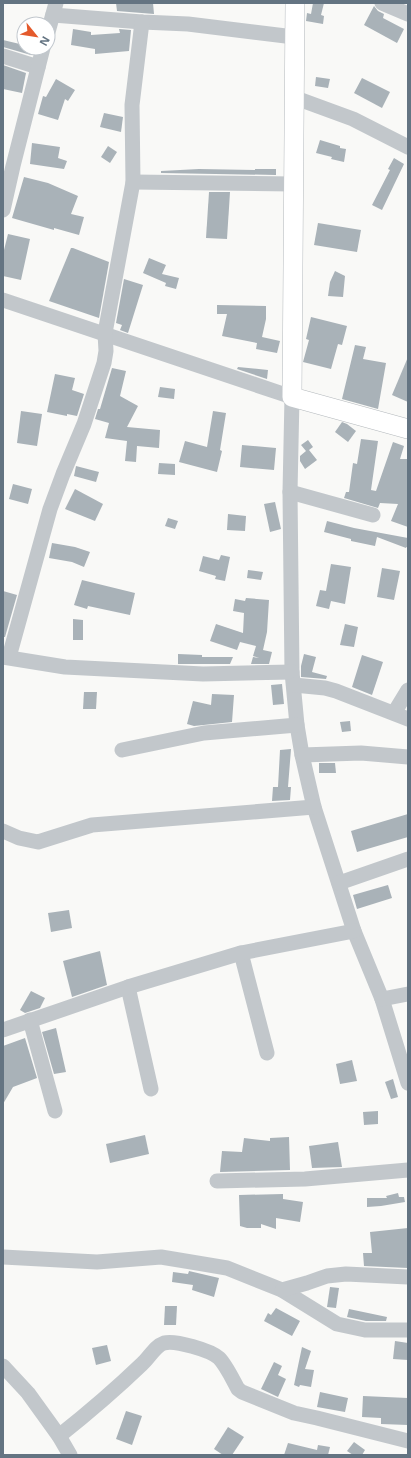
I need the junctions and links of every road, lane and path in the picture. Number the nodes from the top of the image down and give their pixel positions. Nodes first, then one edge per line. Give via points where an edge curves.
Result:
1 (295, 3) edge
2 (382, 3) edge
3 (54, 9) edge
4 (407, 11) edge
5 (142, 22) junction
6 (294, 37) junction
7 (3, 56) edge
8 (41, 56) edge
9 (38, 66) junction
10 (293, 97) junction
11 (408, 147) edge
12 (8, 164) edge
13 (133, 182) junction
14 (293, 184) junction
15 (3, 210) edge
16 (3, 300) edge
17 (105, 333) junction
18 (292, 397) junction
19 (408, 429) edge
20 (290, 492) junction
21 (373, 514) dead end
22 (6, 657) edge
23 (293, 679) junction
24 (408, 690) edge
25 (401, 716) edge
26 (297, 725) junction
27 (122, 750) dead end
28 (302, 755) junction
29 (408, 757) edge
30 (314, 807) junction
31 (3, 831) edge
32 (408, 859) edge
33 (339, 883) junction
34 (354, 931) junction
35 (241, 953) junction
36 (128, 987) junction
37 (408, 994) edge
38 (382, 999) junction
39 (30, 1020) junction
40 (3, 1030) edge
41 (267, 1053) dead end
42 (408, 1083) edge
43 (151, 1089) dead end
44 (55, 1111) dead end
45 (408, 1170) edge
46 (217, 1181) dead end
47 (3, 1257) edge
48 (408, 1277) edge
49 (282, 1290) junction
50 (408, 1330) edge
51 (3, 1366) edge
52 (59, 1436) junction
53 (408, 1441) edge
54 (70, 1455) edge

1 - 6 main road
2 - 4 street
3 - 5 street
5 - 6 street via 188,24
5 - 13 street via 132,105
6 - 10 main road
7 - 9 street
8 - 9 street
9 - 12 street
10 - 11 street via 354,119
10 - 14 main road
12 - 15 street
13 - 14 street
13 - 17 street
14 - 18 main road
16 - 17 street
17 - 18 street
17 - 22 street via 104,363 84,424 50,509
18 - 19 main road
18 - 20 street
20 - 21 street
20 - 23 street
22 - 23 street via 65,667
23 - 25 street via 336,691
23 - 26 street
24 - 25 street
26 - 27 street via 204,733
26 - 28 street
28 - 29 street via 361,752
28 - 30 street
30 - 31 street via 92,825 38,842
30 - 33 street
32 - 33 street
33 - 34 street
34 - 35 street
34 - 38 street
35 - 36 street
35 - 41 street
36 - 39 street
36 - 43 street
37 - 38 street
38 - 42 street
39 - 40 street
39 - 44 street
45 - 46 street via 305,1179
47 - 49 street via 97,1262 161,1257 227,1268
48 - 49 street via 346,1274 326,1276
49 - 50 street via 337,1324 365,1330
51 - 52 street via 28,1393
52 - 53 street via 143,1363 157,1347 171,1342 205,1350 219,1358 242,1392 294,1413
52 - 54 street

